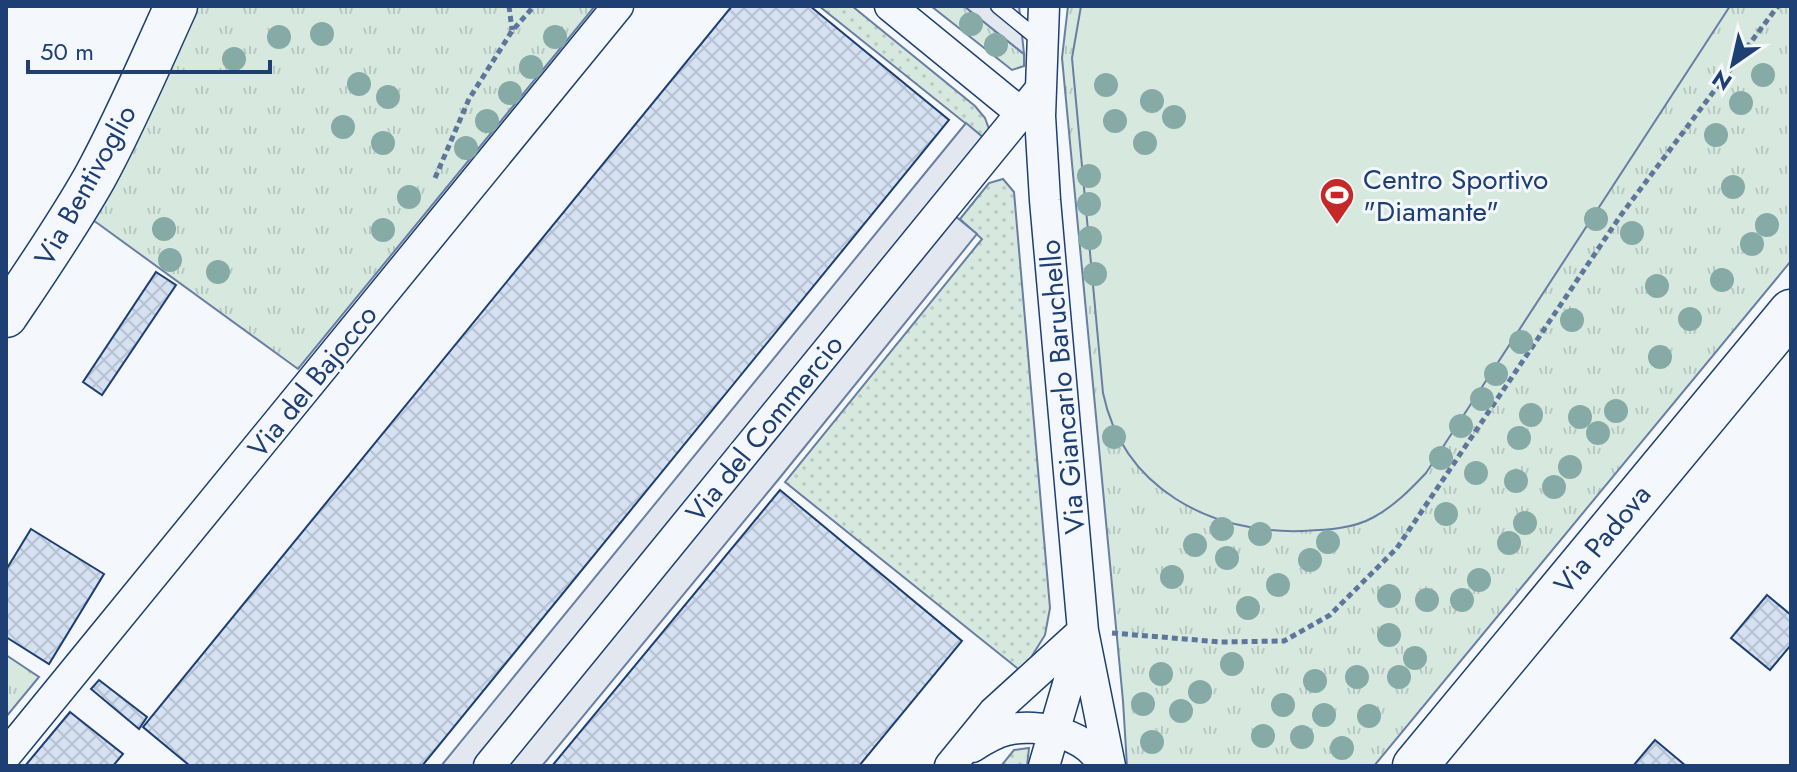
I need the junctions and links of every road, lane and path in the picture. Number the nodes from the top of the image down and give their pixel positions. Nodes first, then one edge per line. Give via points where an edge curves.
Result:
1 (176, 6) edge
2 (509, 6) edge
3 (618, 6) edge
4 (890, 6) edge
5 (998, 6) edge
6 (1044, 6) edge
7 (1778, 6) edge
8 (512, 31) dead end
9 (1042, 42) junction
10 (1040, 90) junction
11 (1021, 113) junction
12 (1791, 312) edge
13 (6, 316) edge
14 (1083, 631) junction
15 (1054, 731) junction
16 (6, 755) edge
17 (955, 760) edge
18 (489, 766) edge
19 (1044, 766) edge
20 (1103, 766) edge
21 (1110, 766) edge
22 (1415, 766) edge

1 - 13 street, Via Bentivoglio via 95,176
2 - 8 path
3 - 16 street, Via del Bajocco
4 - 11 street
5 - 9 lane
6 - 9 street, Via Giancarlo Baruchello
7 - 14 path via 1621,215 1397,548 1330,615 1284,641 1221,642
9 - 10 street, Via Giancarlo Baruchello
10 - 11 street, Via del Commercio
10 - 14 street, Via Giancarlo Baruchello via 1042,169
11 - 18 street, Via del Commercio
12 - 22 main road, Via Padova
14 - 15 street
14 - 17 street via 994,712
14 - 21 street, Via Giancarlo Baruchello
15 - 17 street via 1009,729
15 - 19 street
15 - 20 street via 1089,749

